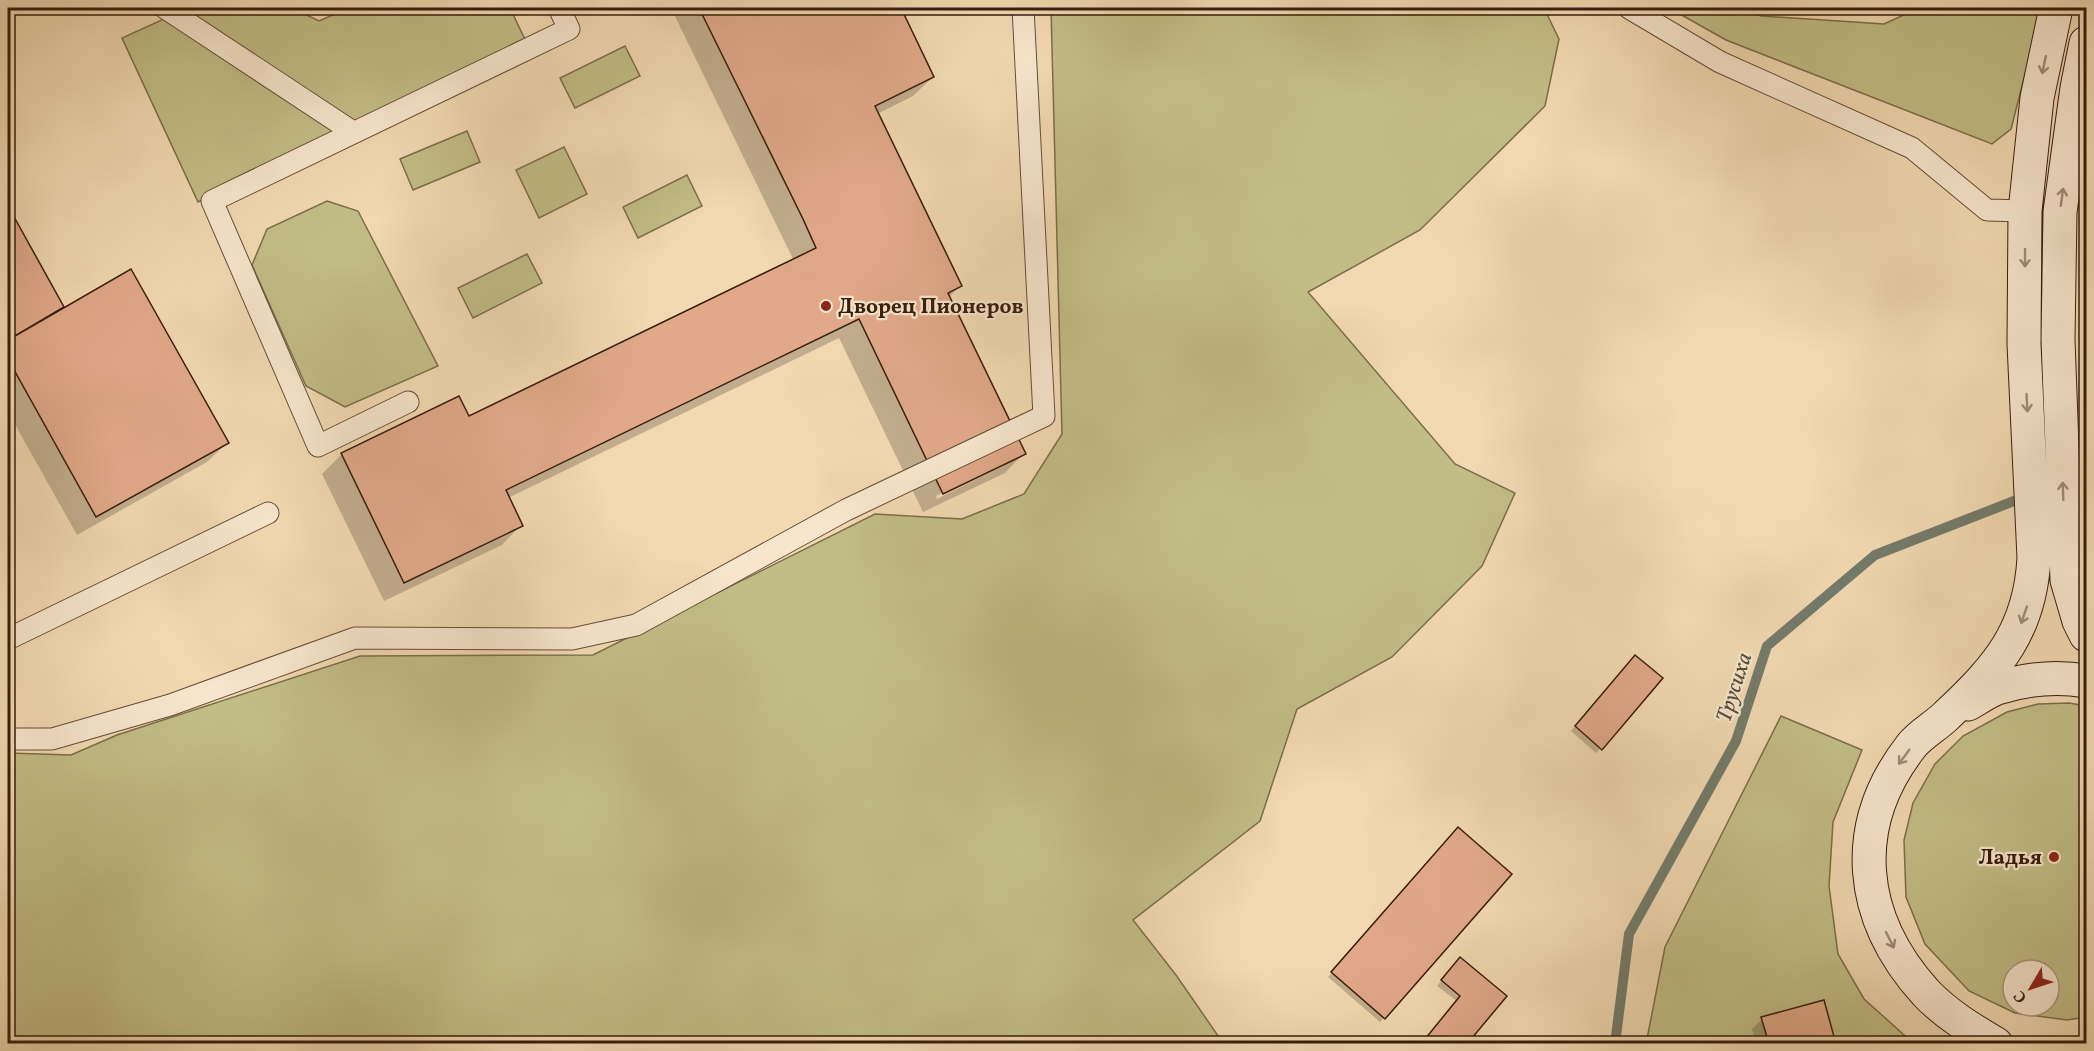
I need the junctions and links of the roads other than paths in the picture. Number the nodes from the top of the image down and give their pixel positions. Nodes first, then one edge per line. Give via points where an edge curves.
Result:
1 (165, 8) edge
2 (559, 8) edge
3 (1023, 8) edge
4 (1629, 8) edge
5 (2056, 8) edge
6 (2086, 43) edge
7 (353, 132) junction
8 (2025, 211) junction
9 (408, 402) dead end
10 (268, 513) dead end
11 (2086, 635) edge
12 (8, 639) edge
13 (2086, 681) edge
14 (1946, 716) junction
15 (8, 739) edge
16 (1972, 1034) edge
17 (1996, 1044) edge

1 - 7 lane
2 - 7 lane via 569,29
3 - 15 lane via 1044,416 846,510 636,626 572,639 355,638 149,711 52,739
4 - 8 lane via 1720,62 1912,148 1987,210
5 -> 8 main road via 2037,98
11 -> 6 main road via 2067,580 2058,340 2060,212
7 - 9 lane via 213,201 318,446
8 -> 14 main road via 2024,344 2033,581 2024,617 2008,649
10 - 12 lane
13 - 14 main road via 2033,680 2005,686
14 -> 16 main road via 1914,743 1889,777 1871,823 1869,873 1876,913 1898,956 1927,993
16 - 17 main road

